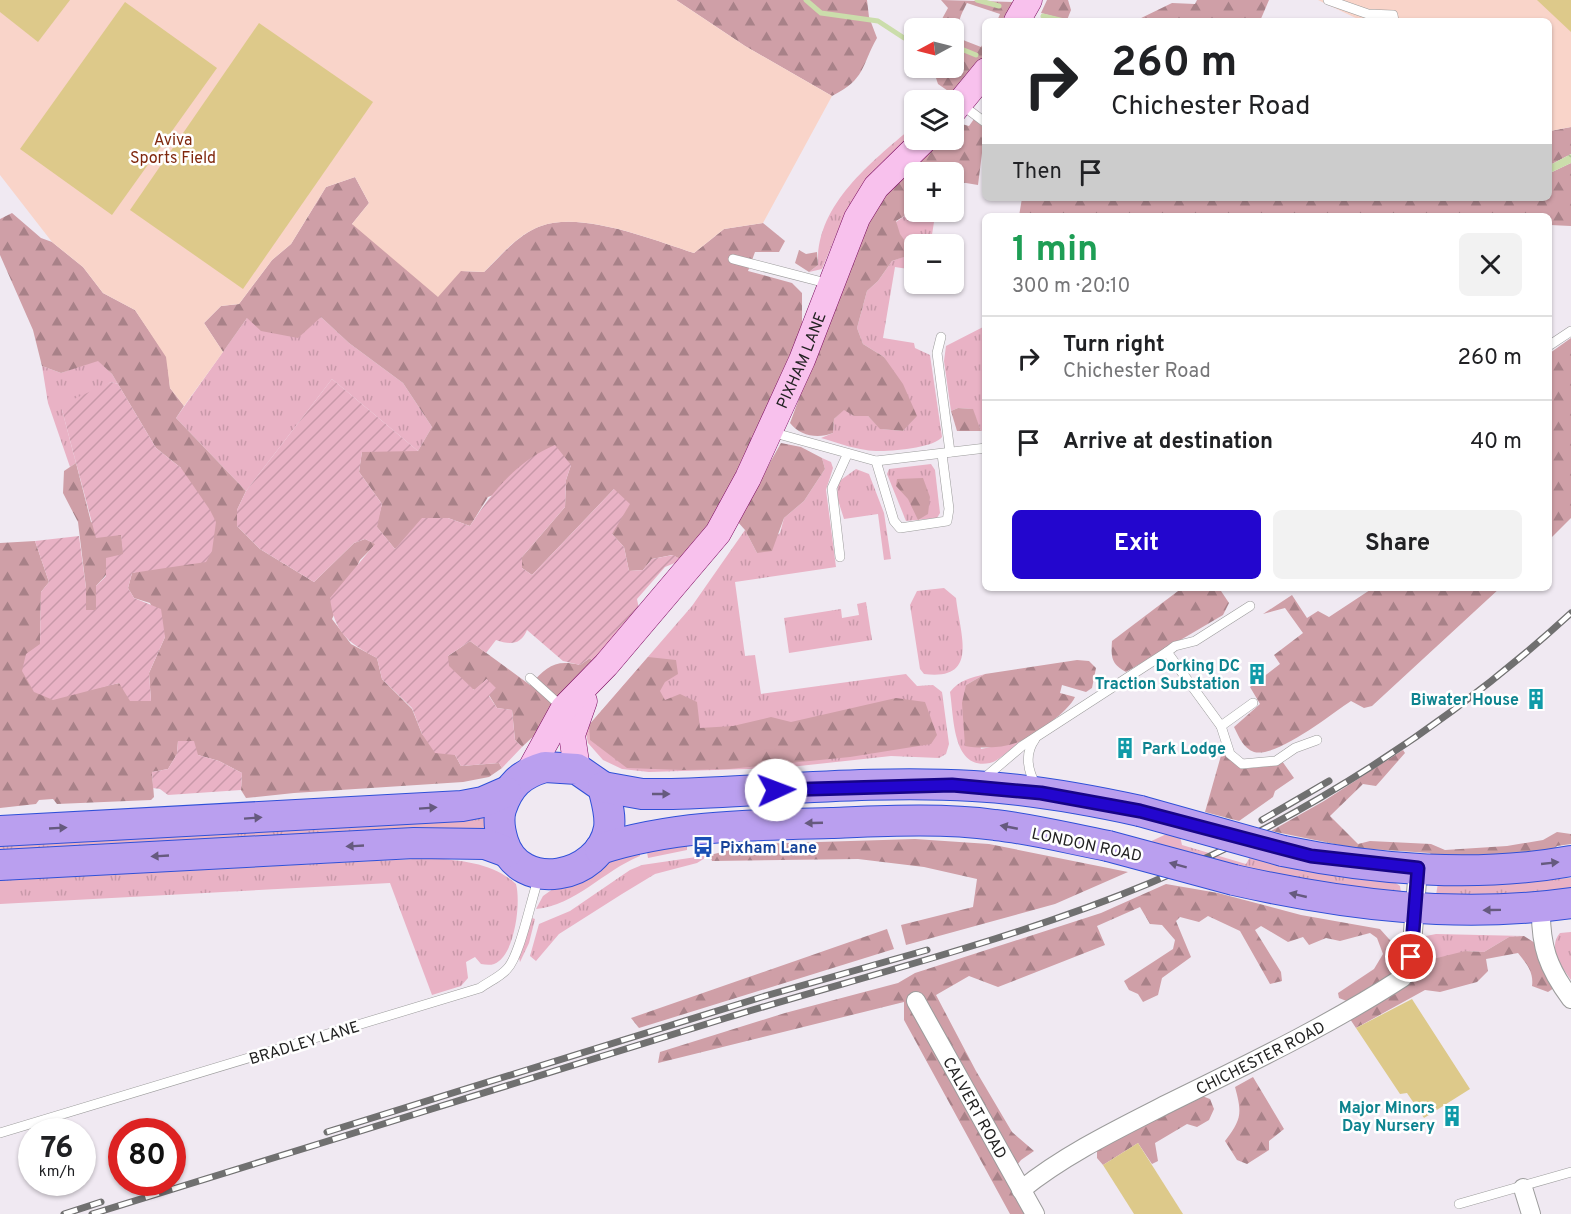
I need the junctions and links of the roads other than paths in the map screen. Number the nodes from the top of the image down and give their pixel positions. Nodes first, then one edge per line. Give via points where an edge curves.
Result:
1 (1328, 0) edge
2 (1394, 18) edge
3 (982, 76) edge
4 (964, 98) edge
5 (964, 110) edge
6 (982, 121) edge
7 (914, 150) edge
8 (733, 259) dead end
9 (830, 284) junction
10 (1571, 331) edge
11 (941, 337) dead end
12 (1552, 344) edge
13 (770, 432) junction
14 (982, 448) edge
15 (946, 453) junction
16 (847, 455) junction
17 (876, 461) junction
18 (840, 557) dead end
19 (1250, 606) dead end
20 (1167, 652) junction
21 (606, 666) junction
22 (530, 678) dead end
23 (1253, 703) dead end
24 (564, 708) junction
25 (1221, 726) junction
26 (1036, 737) junction
27 (1317, 740) dead end
28 (577, 769) junction
29 (529, 772) junction
30 (974, 786) junction
31 (603, 787) junction
32 (506, 792) junction
33 (1041, 793) junction
34 (0, 831) edge
35 (600, 849) junction
36 (507, 852) junction
37 (1571, 861) edge
38 (0, 865) edge
39 (1418, 868) junction
40 (540, 875) junction
41 (1571, 903) edge
42 (1541, 907) junction
43 (1415, 909) junction
44 (1571, 999) edge
45 (916, 1001) dead end
46 (0, 1133) edge
47 (1571, 1172) edge
48 (1523, 1188) junction
49 (1021, 1190) junction
50 (1460, 1204) dead end
51 (1035, 1214) edge
52 (1531, 1214) edge

1 - 2 lane
3 - 4 main road
5 - 6 lane
7 - 9 main road, PIXHAM LANE via 876,187 857,218
8 - 9 lane
9 - 13 main road, PIXHAM LANE
10 - 12 lane
11 - 15 lane via 937,353
13 - 16 lane
13 - 21 main road, PIXHAM LANE via 717,533
14 - 15 lane
15 - 17 lane
15 - 17 lane via 950,509 947,522 900,528 894,521
16 - 17 lane
16 - 18 lane via 831,488
19 - 20 lane via 1195,641
20 - 25 lane
20 - 26 lane
21 - 24 main road, PIXHAM LANE
21 - 28 main road, PIXHAM LANE via 576,718 572,735
22 - 24 lane
23 - 25 lane
24 - 29 main road, PIXHAM LANE
25 - 27 lane via 1230,754 1242,764 1276,761
26 - 30 lane
26 - 33 lane via 1028,760
28 - 29 highway via 545,767
28 - 31 highway
29 - 32 highway
31 -> 30 highway via 642,794 672,794
30 - 33 highway
31 - 35 highway via 609,829
34 -> 32 highway via 462,806
32 - 36 highway via 500,814
33 - 39 highway, bridge via 1140,811 1283,850 1353,863
35 - 40 highway via 589,862 568,872
43 -> 35 highway, LONDON ROAD, bridge via 1310,897 1108,846 995,825 894,821 775,824 643,836
36 -> 38 highway via 485,844 423,843
36 - 40 highway
39 -> 37 highway via 1518,867
39 - 43 street, CHICHESTER ROAD
40 - 46 lane, BRADLEY LANE via 519,946 508,969 480,988
41 - 42 highway, LONDON ROAD
42 -> 43 highway, LONDON ROAD
42 - 44 street via 1543,947
43 - 49 street, CHICHESTER ROAD via 1409,968 1402,978 1134,1122 1041,1174
45 - 49 street, CALVERT ROAD
47 - 48 lane
48 - 50 lane
48 - 52 street
49 - 51 street, CALVERT ROAD

